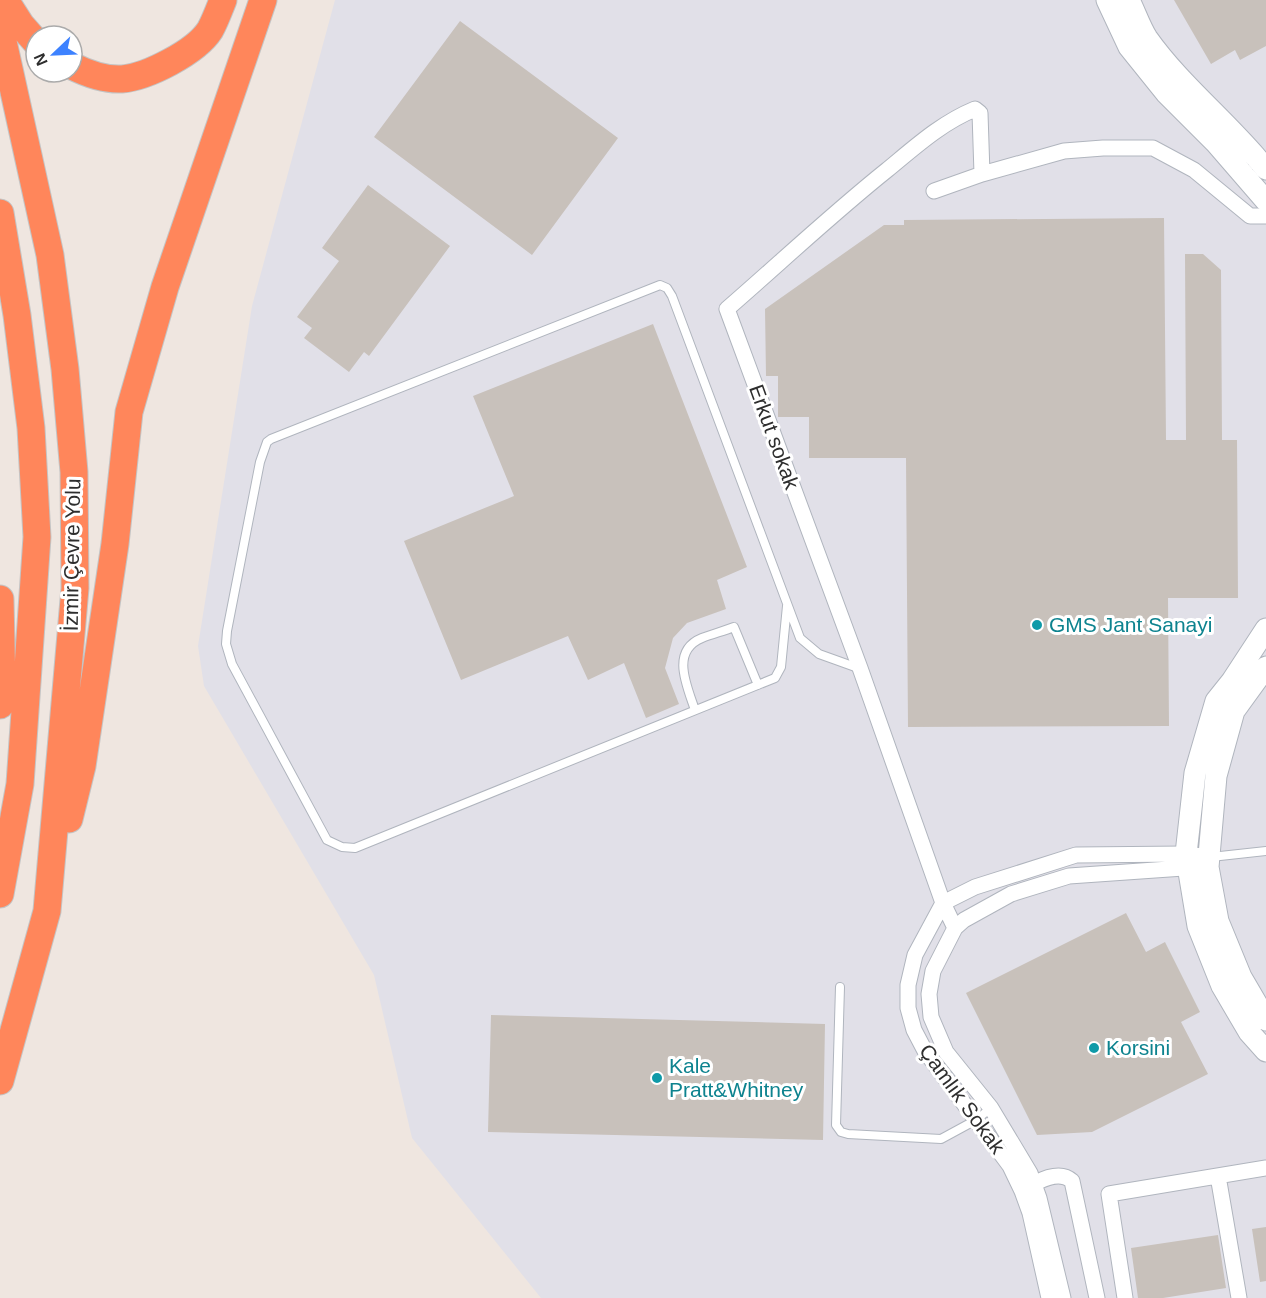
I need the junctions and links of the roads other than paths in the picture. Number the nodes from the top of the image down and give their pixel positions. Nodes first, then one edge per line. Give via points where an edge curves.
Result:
1 (5, 0) edge
2 (223, 0) edge
3 (263, 0) edge
4 (1107, 0) edge
5 (1130, 0) edge
6 (0, 28) edge
7 (24, 28) edge
8 (84, 72) edge
9 (1266, 169) edge
10 (982, 174) junction
11 (934, 191) dead end
12 (1266, 201) edge
13 (0, 213) edge
14 (1266, 216) edge
15 (0, 599) edge
16 (787, 606) junction
17 (1266, 629) edge
18 (1266, 667) edge
19 (860, 668) junction
20 (758, 685) junction
21 (0, 705) edge
22 (694, 710) junction
23 (1266, 851) edge
24 (1198, 861) junction
25 (0, 894) edge
26 (943, 903) junction
27 (47, 911) junction
28 (955, 928) junction
29 (840, 987) dead end
30 (1266, 1020) edge
31 (1266, 1051) edge
32 (0, 1081) edge
33 (991, 1108) junction
34 (976, 1120) junction
35 (1266, 1168) edge
36 (1218, 1176) junction
37 (1028, 1187) junction
38 (1049, 1298) edge
39 (1063, 1298) edge
40 (1097, 1298) edge
41 (1125, 1298) edge
42 (1239, 1298) edge

1 - 7 highway
2 - 8 highway via 209,32 160,69 121,79
3 - 27 highway via 165,286 129,412 115,544 82,766
4 - 12 street via 1129,47
5 - 9 street via 1146,36 1181,80
6 - 27 highway, İzmir Çevre Yolu via 50,255 74,472 75,588
10 - 11 street
10 - 14 street via 1064,151 1153,148 1194,170 1250,216
10 - 19 street, Erkut sokak via 980,114 975,109 930,135 727,309
13 - 25 highway, İzmir Çevre Yolu via 31,428 38,537 20,784
15 - 21 highway
16 - 19 lane via 800,638 812,649
16 - 20 lane via 780,672
16 - 22 lane via 672,296 664,286 267,442 226,644 239,678 327,840 355,848
17 - 24 street via 1216,701 1195,773
18 - 24 street via 1234,711
19 - 26 street, Erkut sokak
20 - 22 lane
20 - 22 lane via 734,627 699,639 688,649 682,664
23 - 24 lane
24 - 26 street via 1077,855 975,886
24 - 28 street, Çamlık Sokak via 1069,876 1011,894
24 - 30 street via 1240,977
24 - 31 street via 1198,926 1222,986 1249,1032
26 - 28 street, Erkut sokak
26 - 34 street, Çamlık Sokak via 915,955 908,985 908,1008 925,1051
27 - 32 highway, İzmir Çevre Yolu
28 - 33 street, Çamlık Sokak via 933,971 931,1017 946,1052
29 - 34 lane via 836,1125 841,1132 931,1140 952,1135
33 - 34 lane
33 - 37 street, Çamlık Sokak via 1014,1145
34 - 37 street, Çamlık Sokak
35 - 36 street
36 - 41 street via 1109,1194
36 - 42 street
37 - 38 street, Çamlık Sokak via 1029,1213
37 - 39 street, Çamlık Sokak
37 - 40 street via 1060,1175 1072,1181

